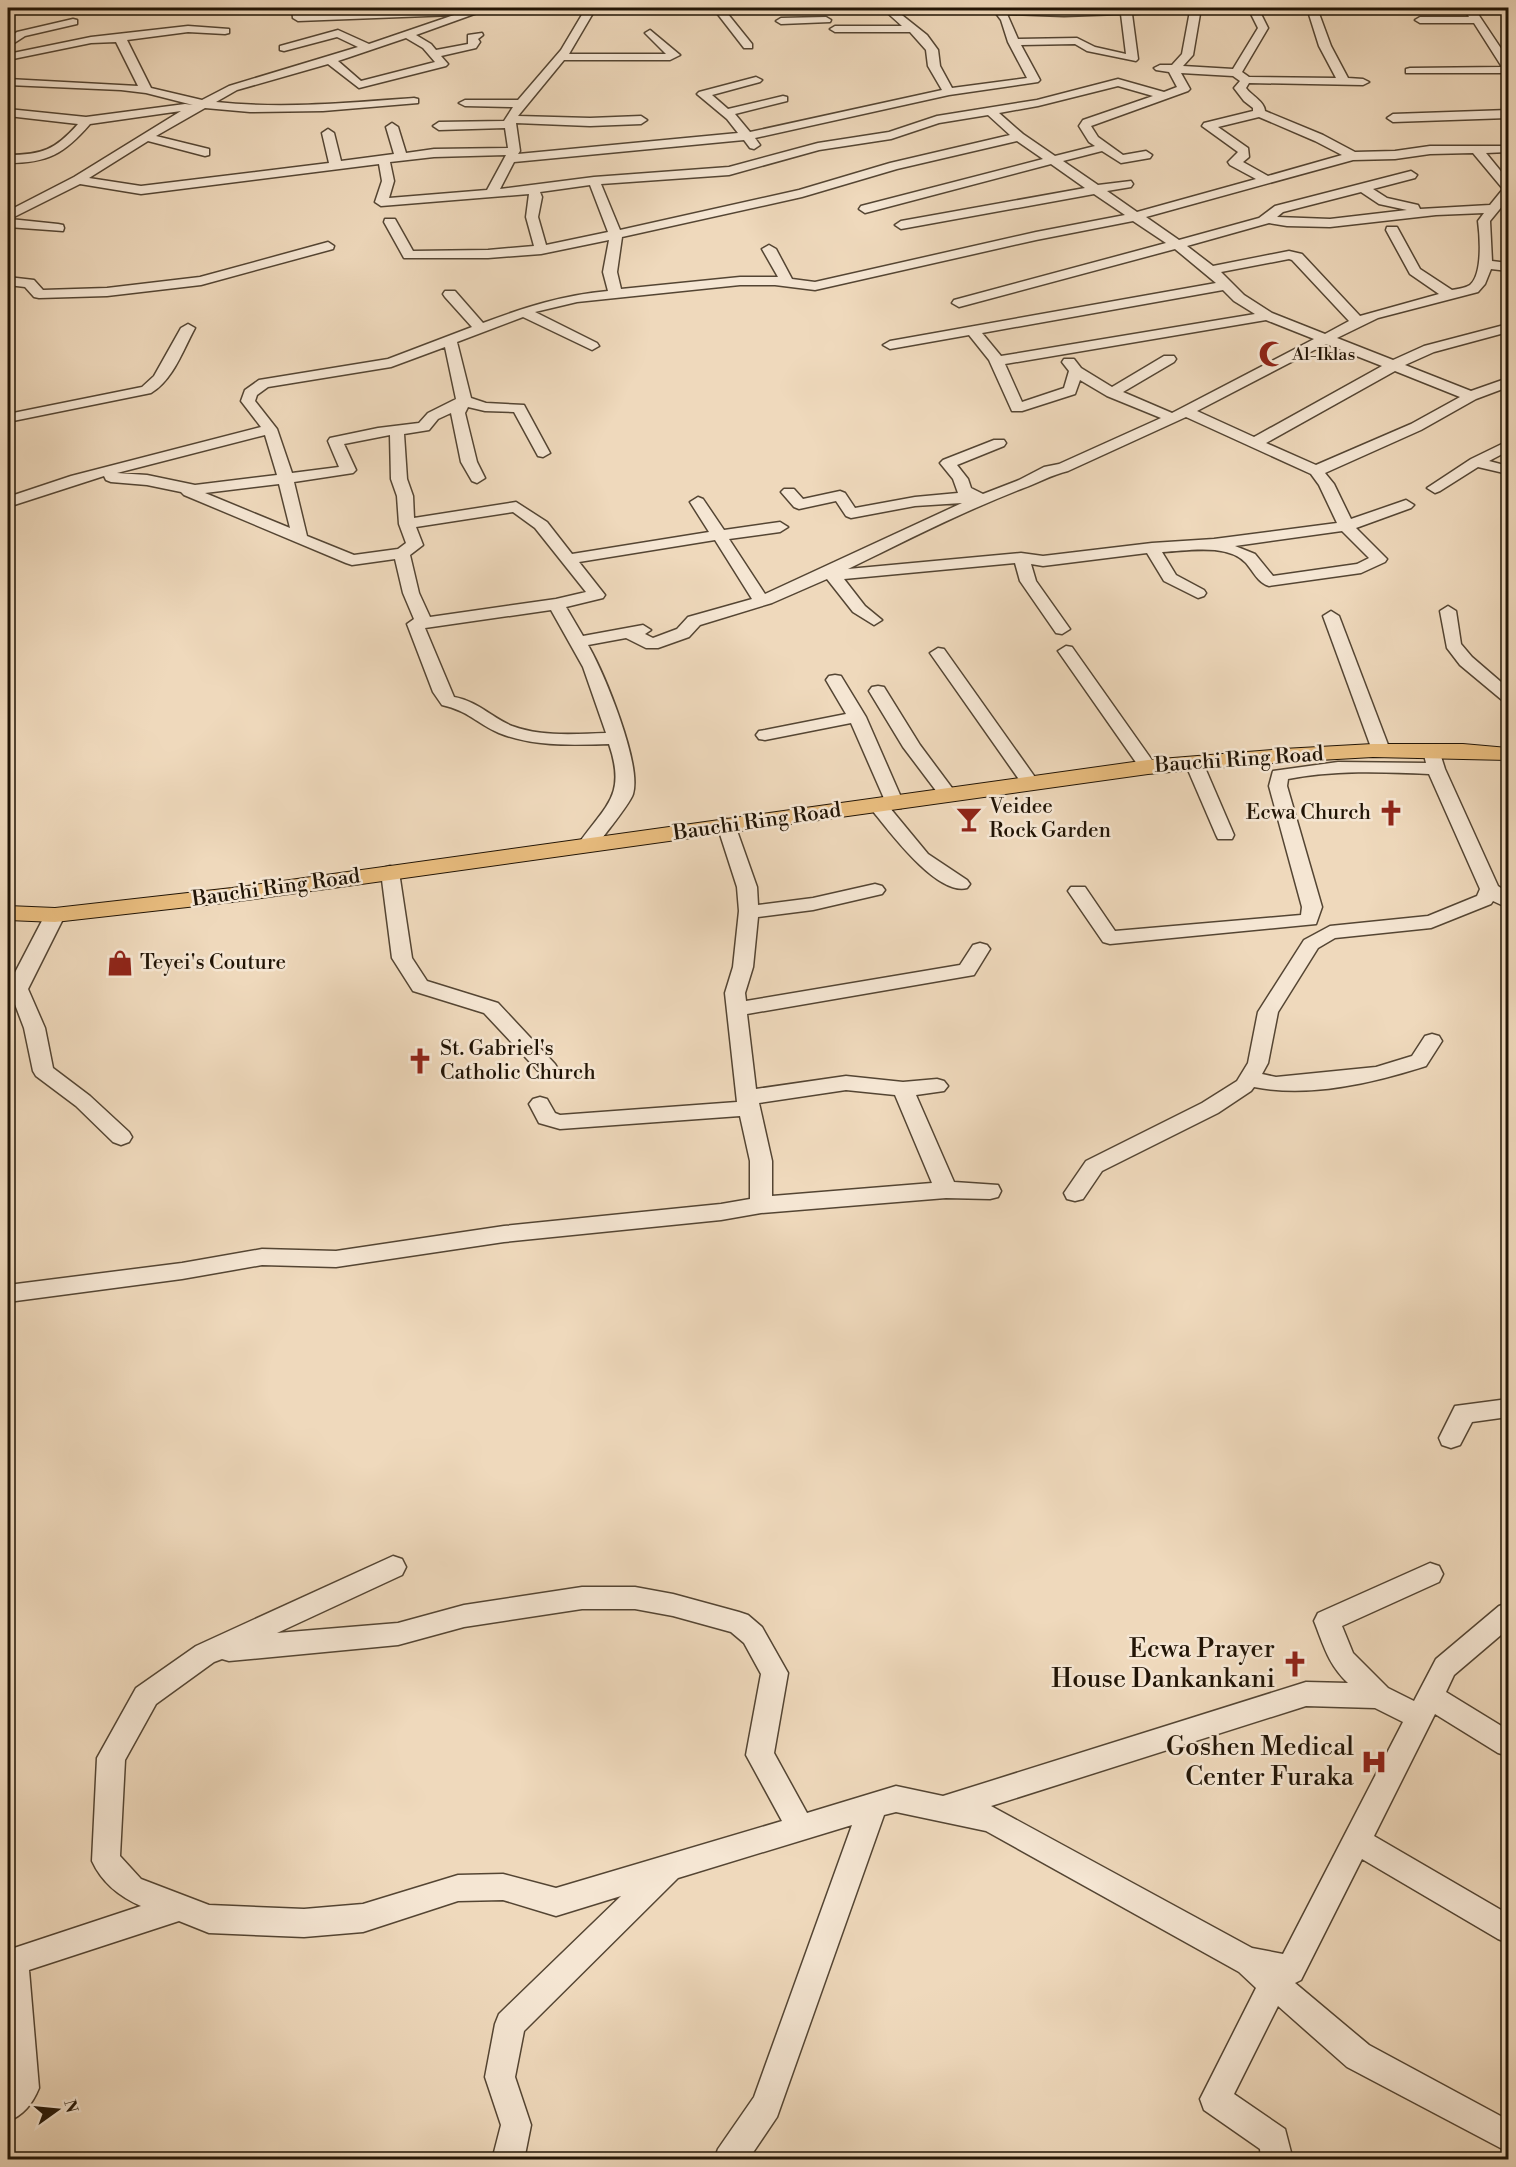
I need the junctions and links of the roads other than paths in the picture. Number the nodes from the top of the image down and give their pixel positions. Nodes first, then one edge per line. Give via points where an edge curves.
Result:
1 (591, 8) edge
2 (718, 8) edge
3 (815, 8) edge
4 (887, 8) edge
5 (1123, 8) edge
6 (1196, 8) edge
7 (1254, 8) edge
8 (1312, 8) edge
9 (1469, 8) edge
10 (481, 9) edge
11 (997, 9) edge
12 (297, 13) edge
13 (324, 17) junction
14 (826, 20) junction
15 (1420, 20) dead end
16 (1477, 20) junction
17 (448, 21) junction
18 (781, 21) dead end
19 (73, 22) dead end
20 (914, 29) junction
21 (225, 31) dead end
22 (338, 33) junction
23 (650, 33) dead end
24 (406, 34) junction
25 (120, 38) junction
26 (1014, 42) junction
27 (8, 44) edge
28 (748, 46) dead end
29 (367, 47) junction
30 (433, 54) junction
31 (8, 57) edge
32 (562, 57) junction
33 (330, 60) junction
34 (1508, 66) edge
35 (1160, 68) dead end
36 (1174, 70) junction
37 (1410, 71) dead end
38 (1241, 76) junction
39 (756, 80) dead end
40 (8, 82) edge
41 (1344, 82) junction
42 (1363, 82) dead end
43 (146, 90) junction
44 (950, 92) junction
45 (1165, 96) junction
46 (783, 99) dead end
47 (414, 101) dead end
48 (465, 103) dead end
49 (204, 104) junction
50 (521, 104) junction
51 (989, 110) junction
52 (8, 112) edge
53 (725, 113) junction
54 (1259, 113) junction
55 (1509, 114) edge
56 (1393, 118) dead end
57 (641, 120) dead end
58 (86, 121) junction
59 (510, 122) junction
60 (439, 126) dead end
61 (392, 127) dead end
62 (328, 133) dead end
63 (748, 136) junction
64 (146, 137) junction
65 (1019, 137) junction
66 (1103, 146) junction
67 (1509, 149) edge
68 (1477, 150) junction
69 (205, 152) dead end
70 (512, 155) junction
71 (1146, 155) dead end
72 (1353, 156) junction
73 (401, 157) junction
74 (8, 159) edge
75 (1052, 159) junction
76 (384, 160) junction
77 (766, 163) junction
78 (336, 165) junction
79 (586, 170) junction
80 (1411, 175) dead end
81 (78, 180) junction
82 (1266, 180) junction
83 (1127, 184) dead end
84 (1509, 187) edge
85 (1362, 188) junction
86 (533, 189) junction
87 (1094, 189) junction
88 (1509, 192) edge
89 (492, 193) junction
90 (1492, 209) junction
91 (866, 210) dead end
92 (1435, 211) junction
93 (1133, 217) junction
94 (9, 218) edge
95 (1266, 219) junction
96 (390, 222) dead end
97 (901, 225) dead end
98 (58, 228) dead end
99 (1392, 230) dead end
100 (616, 235) junction
101 (1176, 244) junction
102 (328, 246) dead end
103 (769, 249) dead end
104 (542, 250) junction
105 (1484, 264) junction
106 (1509, 267) edge
107 (1211, 270) junction
108 (8, 281) edge
109 (787, 282) junction
110 (1227, 285) junction
111 (615, 293) junction
112 (450, 294) dead end
113 (1450, 295) junction
114 (959, 303) dead end
115 (525, 312) junction
116 (1267, 315) junction
117 (1358, 322) junction
118 (188, 328) dead end
119 (482, 328) junction
120 (1509, 328) edge
121 (973, 331) junction
122 (1323, 339) junction
123 (450, 340) junction
124 (890, 345) dead end
125 (592, 346) dead end
126 (1060, 351) junction
127 (1169, 359) dead end
128 (997, 361) junction
129 (1396, 365) junction
130 (1076, 371) junction
131 (1509, 382) edge
132 (1112, 393) junction
133 (1471, 396) junction
134 (464, 401) junction
135 (1180, 415) junction
136 (8, 418) edge
137 (270, 429) junction
138 (397, 431) junction
139 (999, 443) dead end
140 (1254, 443) junction
141 (1509, 445) edge
142 (543, 453) dead end
143 (1476, 462) junction
144 (1493, 467) junction
145 (1509, 470) edge
146 (1316, 471) junction
147 (89, 476) junction
148 (286, 478) junction
149 (477, 478) dead end
150 (1509, 483) edge
151 (175, 486) junction
152 (1436, 488) dead end
153 (789, 492) dead end
154 (984, 499) junction
155 (8, 502) edge
156 (698, 502) dead end
157 (1406, 506) dead end
158 (407, 524) junction
159 (1346, 526) junction
160 (780, 527) dead end
161 (719, 535) junction
162 (300, 538) junction
163 (1214, 544) junction
164 (1152, 548) junction
165 (402, 553) junction
166 (1021, 558) junction
167 (569, 559) junction
168 (827, 575) junction
169 (1198, 593) dead end
170 (761, 601) junction
171 (556, 604) junction
172 (1448, 610) dead end
173 (1331, 616) dead end
174 (874, 620) dead end
175 (424, 623) junction
176 (1062, 629) dead end
177 (578, 642) junction
178 (1066, 651) dead end
179 (938, 653) dead end
180 (835, 680) dead end
181 (878, 692) dead end
182 (1509, 696) edge
183 (856, 717) junction
184 (765, 735) dead end
185 (615, 738) junction
186 (1382, 750) junction
187 (1509, 754) edge
188 (1434, 760) junction
189 (1194, 762) junction
190 (1148, 767) junction
191 (1030, 784) junction
192 (949, 796) junction
193 (886, 805) junction
194 (726, 825) junction
195 (1225, 835) dead end
196 (586, 846) junction
197 (390, 872) junction
198 (960, 884) dead end
199 (1490, 889) junction
200 (875, 890) dead end
201 (1078, 891) dead end
202 (1509, 902) edge
203 (749, 912) junction
204 (8, 913) edge
205 (55, 915) junction
206 (980, 949) dead end
207 (13, 991) edge
208 (737, 1009) junction
209 (1432, 1041) dead end
210 (548, 1069) dead end
211 (1250, 1079) junction
212 (937, 1086) dead end
213 (903, 1089) junction
214 (748, 1103) junction
215 (540, 1104) dead end
216 (121, 1137) dead end
217 (946, 1190) junction
218 (990, 1191) dead end
219 (1075, 1193) dead end
220 (761, 1205) junction
221 (8, 1294) edge
222 (1509, 1408) edge
223 (1451, 1438) dead end
224 (393, 1566) dead end
225 (1430, 1574) dead end
226 (1509, 1614) edge
227 (205, 1654) junction
228 (1378, 1696) junction
229 (1425, 1708) junction
230 (1509, 1744) edge
231 (873, 1806) junction
232 (944, 1808) junction
233 (799, 1827) junction
234 (1358, 1842) junction
235 (671, 1867) junction
236 (179, 1907) junction
237 (1509, 1929) edge
238 (11, 1961) edge
239 (1247, 1961) junction
240 (1274, 1984) junction
241 (8, 2106) edge
242 (1509, 2137) edge
243 (508, 2160) edge
244 (729, 2160) edge
245 (1277, 2160) edge

1 - 32 street
2 - 28 street
3 - 14 street
4 - 20 street
5 - 6 street
5 - 11 street via 1064,13
5 - 26 street via 1132,59 1091,49 1077,41
6 - 36 street via 1187,55
7 - 38 street via 1263,28
8 - 41 street via 1325,46
9 - 16 street
10 - 13 street
10 - 17 street
11 - 26 street via 1006,19
12 - 13 street
12 - 22 street via 298,24 284,48
13 - 22 street via 329,28
14 - 18 street
14 - 20 street via 838,34
15 - 16 street
16 - 34 street
17 - 24 street
17 - 30 street via 482,34 472,37 472,46
19 - 27 street via 21,34
20 - 44 street via 932,50 934,66
21 - 25 street via 188,29
22 - 29 street
23 - 32 street via 674,55
24 - 29 street
24 - 30 street via 427,45
25 - 31 street
25 - 43 street
26 - 44 street via 1034,80
29 - 33 street
30 - 33 street via 442,64 359,85
32 - 50 street
33 - 49 street via 233,88
34 - 37 street
35 - 36 street
36 - 38 street
36 - 45 street via 1184,89
38 - 41 street
38 - 54 street via 1240,88 1259,107
39 - 53 street via 703,94
40 - 43 street
41 - 42 street
43 - 49 street
44 - 63 street
45 - 51 street via 1118,82 1038,103
45 - 66 street via 1087,123 1093,139
46 - 53 street
47 - 49 street via 323,108 250,109
48 - 50 street
49 - 58 street
49 - 64 street
50 - 59 street
51 - 65 street
51 - 77 street via 937,120 891,135 818,147
52 - 58 street
53 - 63 street
54 - 72 street
54 - 82 street via 1208,126 1244,151 1243,157 1234,162
55 - 56 street
57 - 59 street
58 - 74 street via 60,149 30,159
59 - 60 street
59 - 70 street
61 - 73 street
62 - 78 street
63 - 77 street
63 - 79 street
64 - 69 street
64 - 81 street
65 - 75 street
65 - 100 street via 894,166 802,194
66 - 71 street via 1121,159
66 - 75 street
67 - 68 street
68 - 72 street
68 - 84 street
70 - 73 street via 434,153
70 - 79 street
70 - 89 street
72 - 82 street
73 - 76 street
75 - 87 street
75 - 91 street
76 - 78 street
76 - 89 street via 388,182 381,202
77 - 79 street via 729,171
78 - 81 street via 141,190
79 - 86 street
79 - 100 street
80 - 85 street
81 - 94 street
82 - 93 street
83 - 87 street
85 - 92 street via 1397,206
85 - 95 street via 1279,209
86 - 89 street
86 - 104 street via 536,197 532,217
87 - 93 street
87 - 97 street
88 - 90 street
90 - 92 street
90 - 105 street via 1484,221
92 - 95 street via 1346,222 1286,223
93 - 101 street
93 - 109 street via 815,286
94 - 98 street
95 - 101 street
96 - 104 street via 409,255
99 - 113 street via 1415,271
100 - 104 street
100 - 111 street via 610,272
101 - 107 street
101 - 114 street
102 - 108 street via 201,281 39,294 29,283
103 - 109 street
105 - 106 street
105 - 113 street via 1479,286
107 - 110 street
107 - 117 street via 1289,255 1298,258
109 - 111 street via 740,281
110 - 116 street via 1239,298
110 - 121 street
111 - 115 street
112 - 119 street
113 - 117 street
115 - 119 street
115 - 125 street
116 - 122 street
116 - 126 street
117 - 122 street
118 - 136 street via 161,377 146,390
119 - 123 street
120 - 129 street via 1429,350
121 - 124 street
121 - 128 street
122 - 129 street
122 - 135 street
123 - 134 street
123 - 137 street via 391,363 264,383 250,393 248,401
126 - 128 street
126 - 130 street
127 - 132 street
128 - 130 street via 1017,408 1070,391
129 - 133 street
129 - 140 street
130 - 132 street
131 - 133 street
132 - 135 street
133 - 146 street via 1416,427
134 - 138 street via 433,416 424,428
134 - 142 street via 485,407 519,408
134 - 149 street via 458,413 469,462
135 - 140 street
135 - 154 street
137 - 147 street
137 - 148 street
138 - 148 street via 335,441 348,470
138 - 158 street via 399,478
139 - 154 street via 948,463 964,491
140 - 146 street
141 - 143 street
143 - 144 street
143 - 152 street
144 - 145 street
144 - 150 street
146 - 159 street
147 - 151 street
147 - 155 street
148 - 151 street via 195,490
148 - 162 street
151 - 162 street
153 - 154 street via 799,504 840,496 851,513 923,499
154 - 168 street
156 - 161 street
157 - 159 street
158 - 165 street via 415,545
158 - 167 street via 516,507 541,525
159 - 163 street
159 - 163 street via 1379,560 1361,568 1269,581 1248,557
160 - 161 street
161 - 167 street
161 - 170 street
162 - 165 street via 352,560
163 - 164 street
164 - 166 street via 1043,561
164 - 169 street via 1170,578
165 - 175 street via 411,593
166 - 168 street
166 - 176 street via 1028,581
167 - 171 street via 597,595
168 - 170 street
168 - 174 street
170 - 177 street via 694,621
171 - 175 street
171 - 177 street
172 - 182 street via 1454,644 1466,661
173 - 186 street
175 - 185 street via 415,624 448,701 465,703 505,730 542,737
177 - 185 street via 592,667
178 - 190 street
179 - 191 street
180 - 183 street
181 - 192 street
183 - 184 street
183 - 193 street
185 - 196 street via 625,764 624,794
186 - 188 main road, Bauchi Ring Road
186 - 189 main road, Bauchi Ring Road
187 - 188 main road, Bauchi Ring Road
188 - 199 street
188 - 201 street via 1319,767 1279,775 1278,786 1312,907 1309,920 1110,938
189 - 190 main road, Bauchi Ring Road
189 - 195 street
190 - 191 main road, Bauchi Ring Road
191 - 192 main road, Bauchi Ring Road
192 - 193 main road, Bauchi Ring Road
193 - 194 main road, Bauchi Ring Road
193 - 198 street via 921,858
194 - 196 main road, Bauchi Ring Road
194 - 203 street via 747,887
196 - 197 main road, Bauchi Ring Road
197 - 205 main road, Bauchi Ring Road
197 - 210 street via 402,958 420,986 491,1008
199 - 202 street
199 - 211 street via 1484,900 1431,921 1330,932 1311,944 1268,1012 1258,1063
200 - 203 street via 812,906
203 - 208 street via 743,967 735,993
204 - 205 main road, Bauchi Ring Road
205 - 207 street
206 - 208 street via 967,970
207 - 216 street via 26,1001 38,1036 43,1071
208 - 214 street
209 - 211 street via 1419,1061 1378,1074 1276,1084
211 - 219 street via 1210,1108 1094,1166
212 - 213 street
213 - 214 street via 846,1083
213 - 217 street
214 - 215 street via 560,1122 547,1118
214 - 220 street via 761,1161
217 - 218 street
217 - 220 street
220 - 221 street via 504,1234 336,1259 262,1257
222 - 223 street via 1464,1413
224 - 227 street
225 - 228 street via 1327,1622 1342,1660
226 - 229 street via 1445,1667
227 - 233 street via 398,1634 464,1616 582,1598 636,1598 739,1623 753,1635 775,1673 760,1755
227 - 236 street via 146,1696 111,1758 106,1861 131,1888
228 - 229 street
228 - 232 street via 1306,1694
229 - 230 street
229 - 234 street
231 - 232 street via 896,1799
231 - 233 street
231 - 244 street via 766,2106
232 - 239 street via 991,1819
233 - 235 street
234 - 237 street
234 - 239 street via 1291,1970
235 - 236 street via 556,1902 503,1887 458,1888 363,1918 304,1923 210,1919
235 - 243 street via 510,2024 500,2076 516,2125
236 - 238 street
238 - 241 street via 24,2088
239 - 240 street
240 - 242 street via 1359,2056
240 - 245 street via 1215,2100 1274,2140

